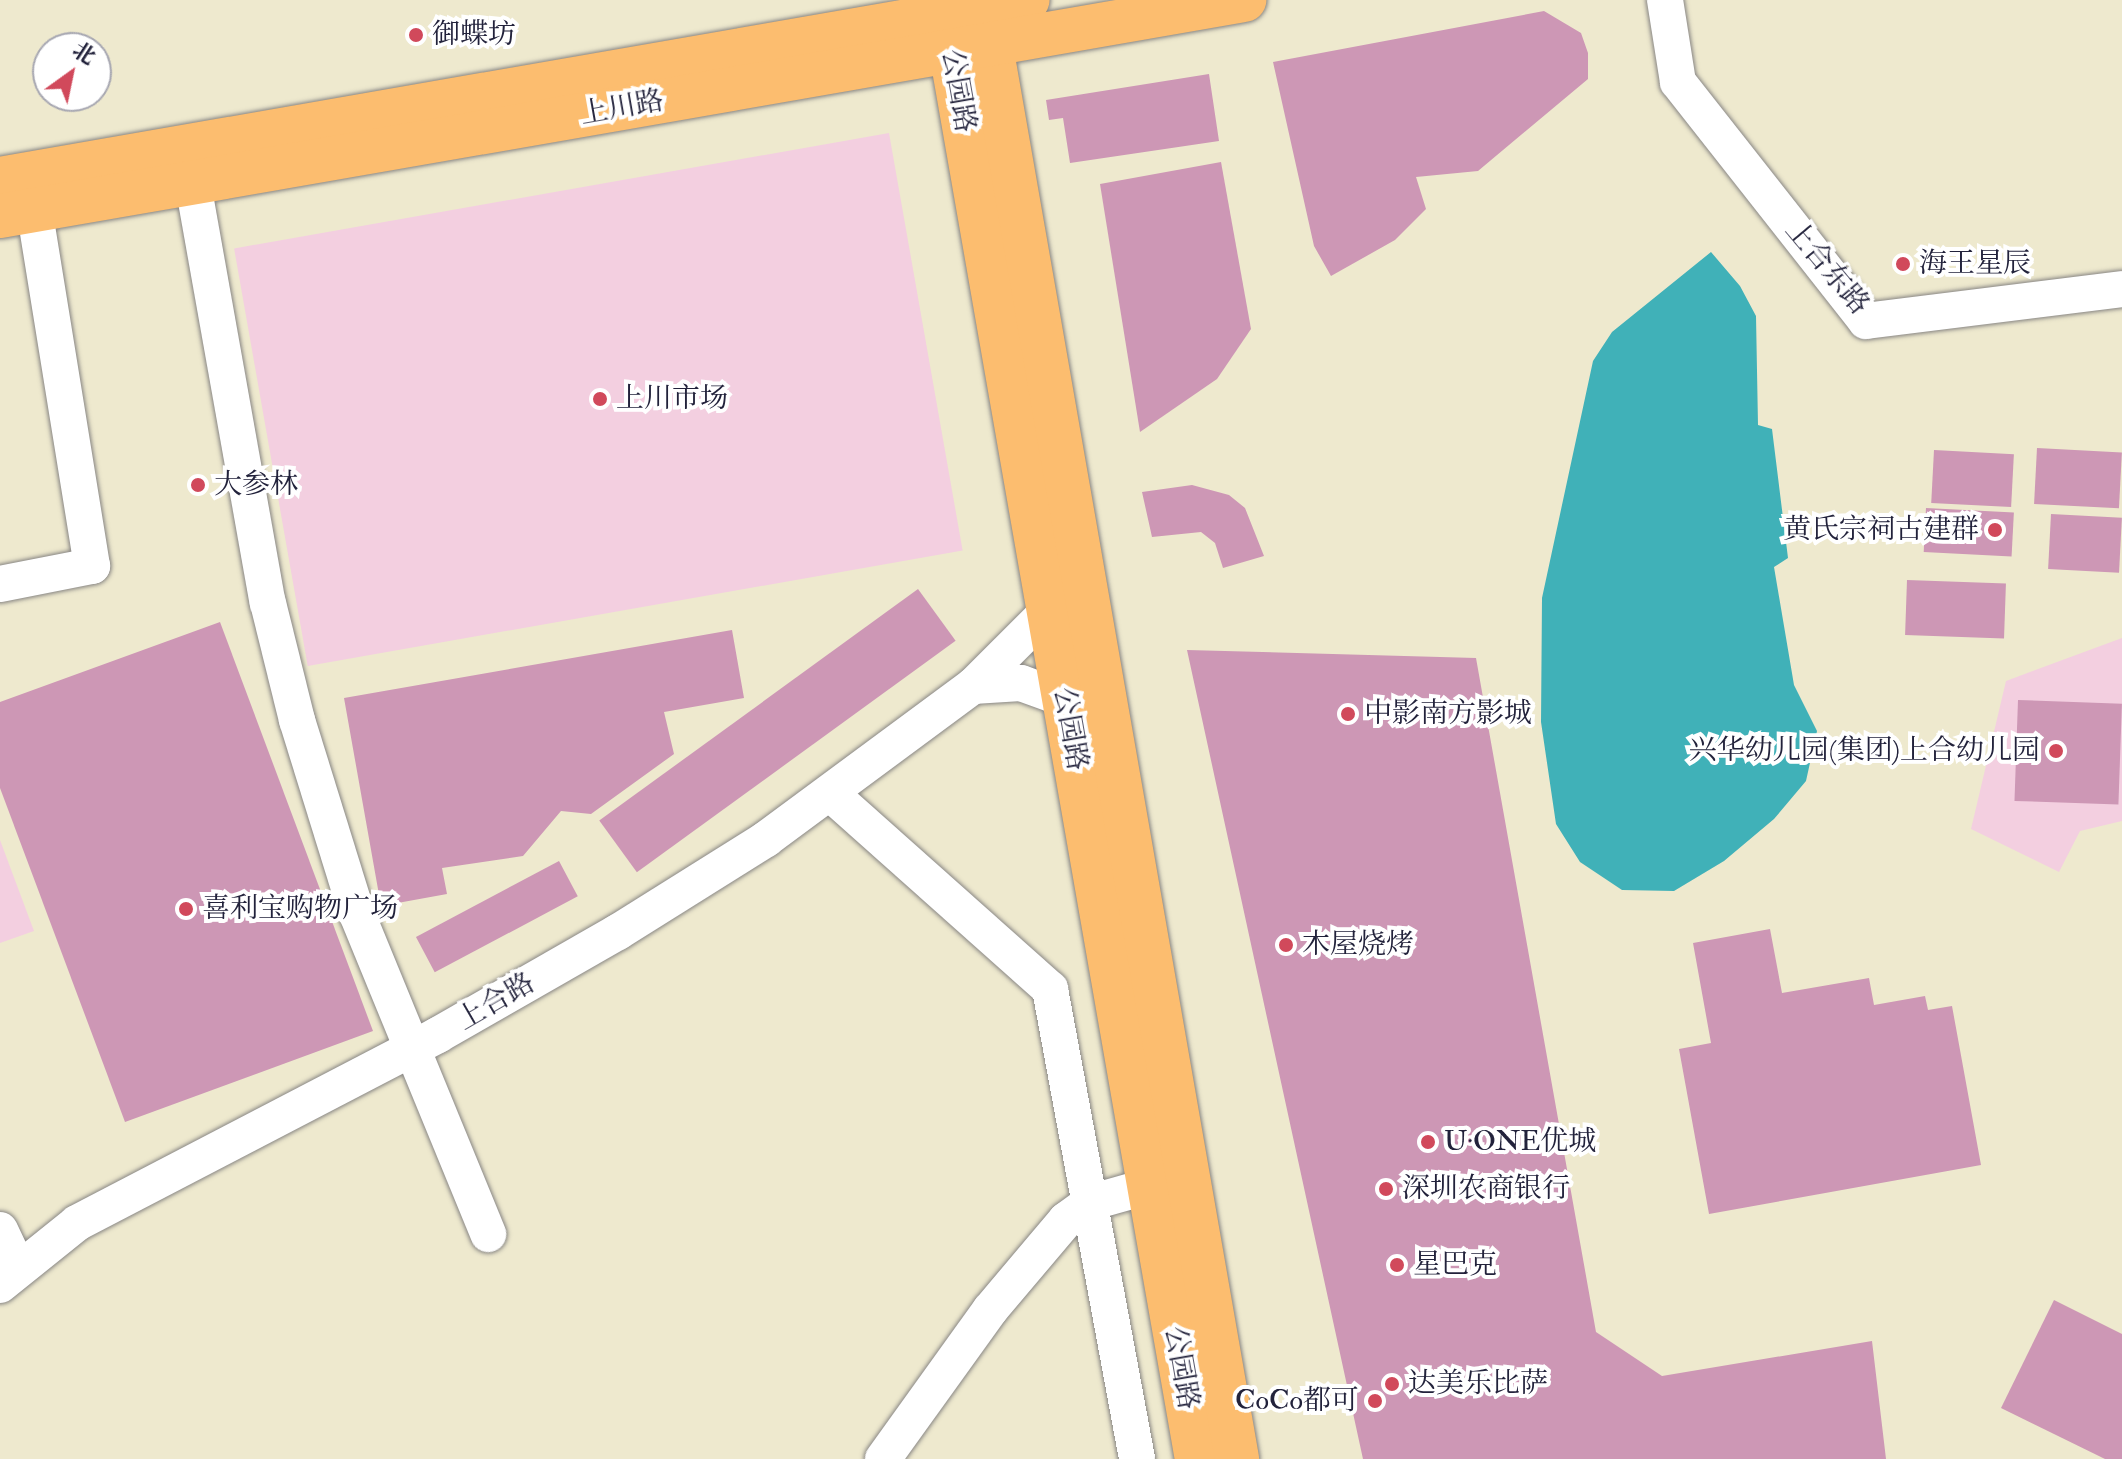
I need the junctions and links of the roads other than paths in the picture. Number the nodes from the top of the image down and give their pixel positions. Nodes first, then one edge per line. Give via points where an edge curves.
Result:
1 (1028, 0) edge
2 (1244, 0) edge
3 (1665, 0) edge
4 (966, 19) edge
5 (189, 165) junction
6 (16, 195) edge
7 (2122, 289) edge
8 (0, 584) edge
9 (1049, 610) junction
10 (973, 686) junction
11 (1065, 699) junction
12 (830, 793) junction
13 (412, 1048) junction
14 (1149, 1186) junction
15 (1089, 1203) junction
16 (0, 1230) edge
17 (488, 1234) dead end
18 (9, 1276) edge
19 (883, 1459) edge
20 (1137, 1459) edge
21 (1197, 1459) edge
22 (1237, 1459) edge

1 - 4 main road, 上川路
2 - 4 main road, 上川路
3 - 7 street, 上合东路 via 1678,82 1866,321
4 - 5 main road, 上川路
4 - 9 main road, 公园路
4 - 22 main road, 公园路
5 - 6 main road, 上川路
5 - 13 street via 268,603 297,720 357,914
6 - 8 street via 92,566
9 - 10 street, 上合路
9 - 11 main road, 公园路
10 - 11 street via 1021,683
10 - 12 street, 上合路
11 - 14 main road, 公园路
12 - 13 street, 上合路 via 618,932
12 - 15 street via 1050,989
13 - 17 street
13 - 18 street, 上合路 via 77,1223
14 - 15 street
14 - 21 main road, 公园路
15 - 19 street via 1066,1220 990,1310
15 - 20 street
16 - 18 street

